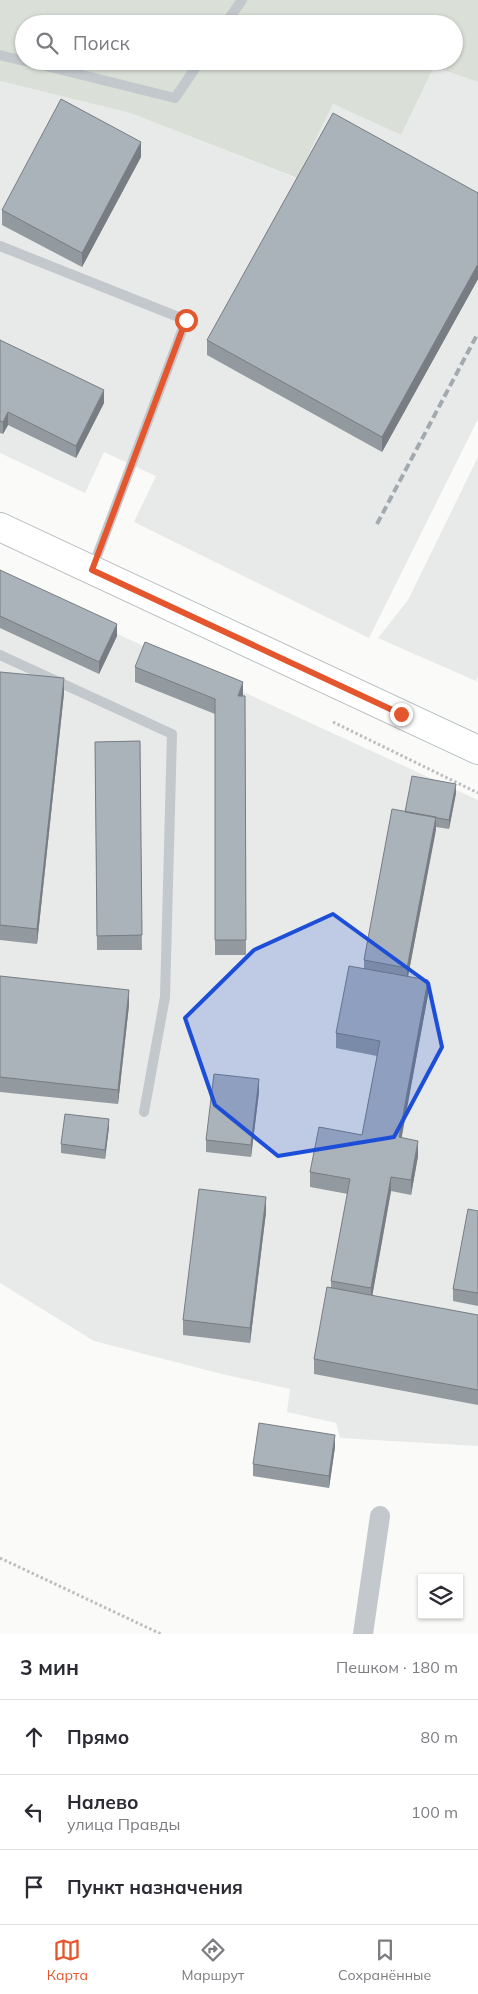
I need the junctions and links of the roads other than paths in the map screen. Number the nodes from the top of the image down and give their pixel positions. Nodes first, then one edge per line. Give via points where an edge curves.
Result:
1 (242, 0) edge
2 (231, 15) edge
3 (0, 55) edge
4 (15, 59) edge
5 (61, 70) edge
6 (194, 70) edge
7 (0, 246) edge
8 (0, 527) edge
9 (92, 570) junction
10 (0, 655) edge
11 (478, 750) edge
12 (144, 1112) dead end
13 (380, 1516) dead end
14 (363, 1634) edge

1 - 2 lane
3 - 4 lane
5 - 6 lane via 175,98
7 - 9 lane via 186,320
8 - 9 street
9 - 11 street
10 - 12 lane via 172,734 165,997
13 - 14 street

